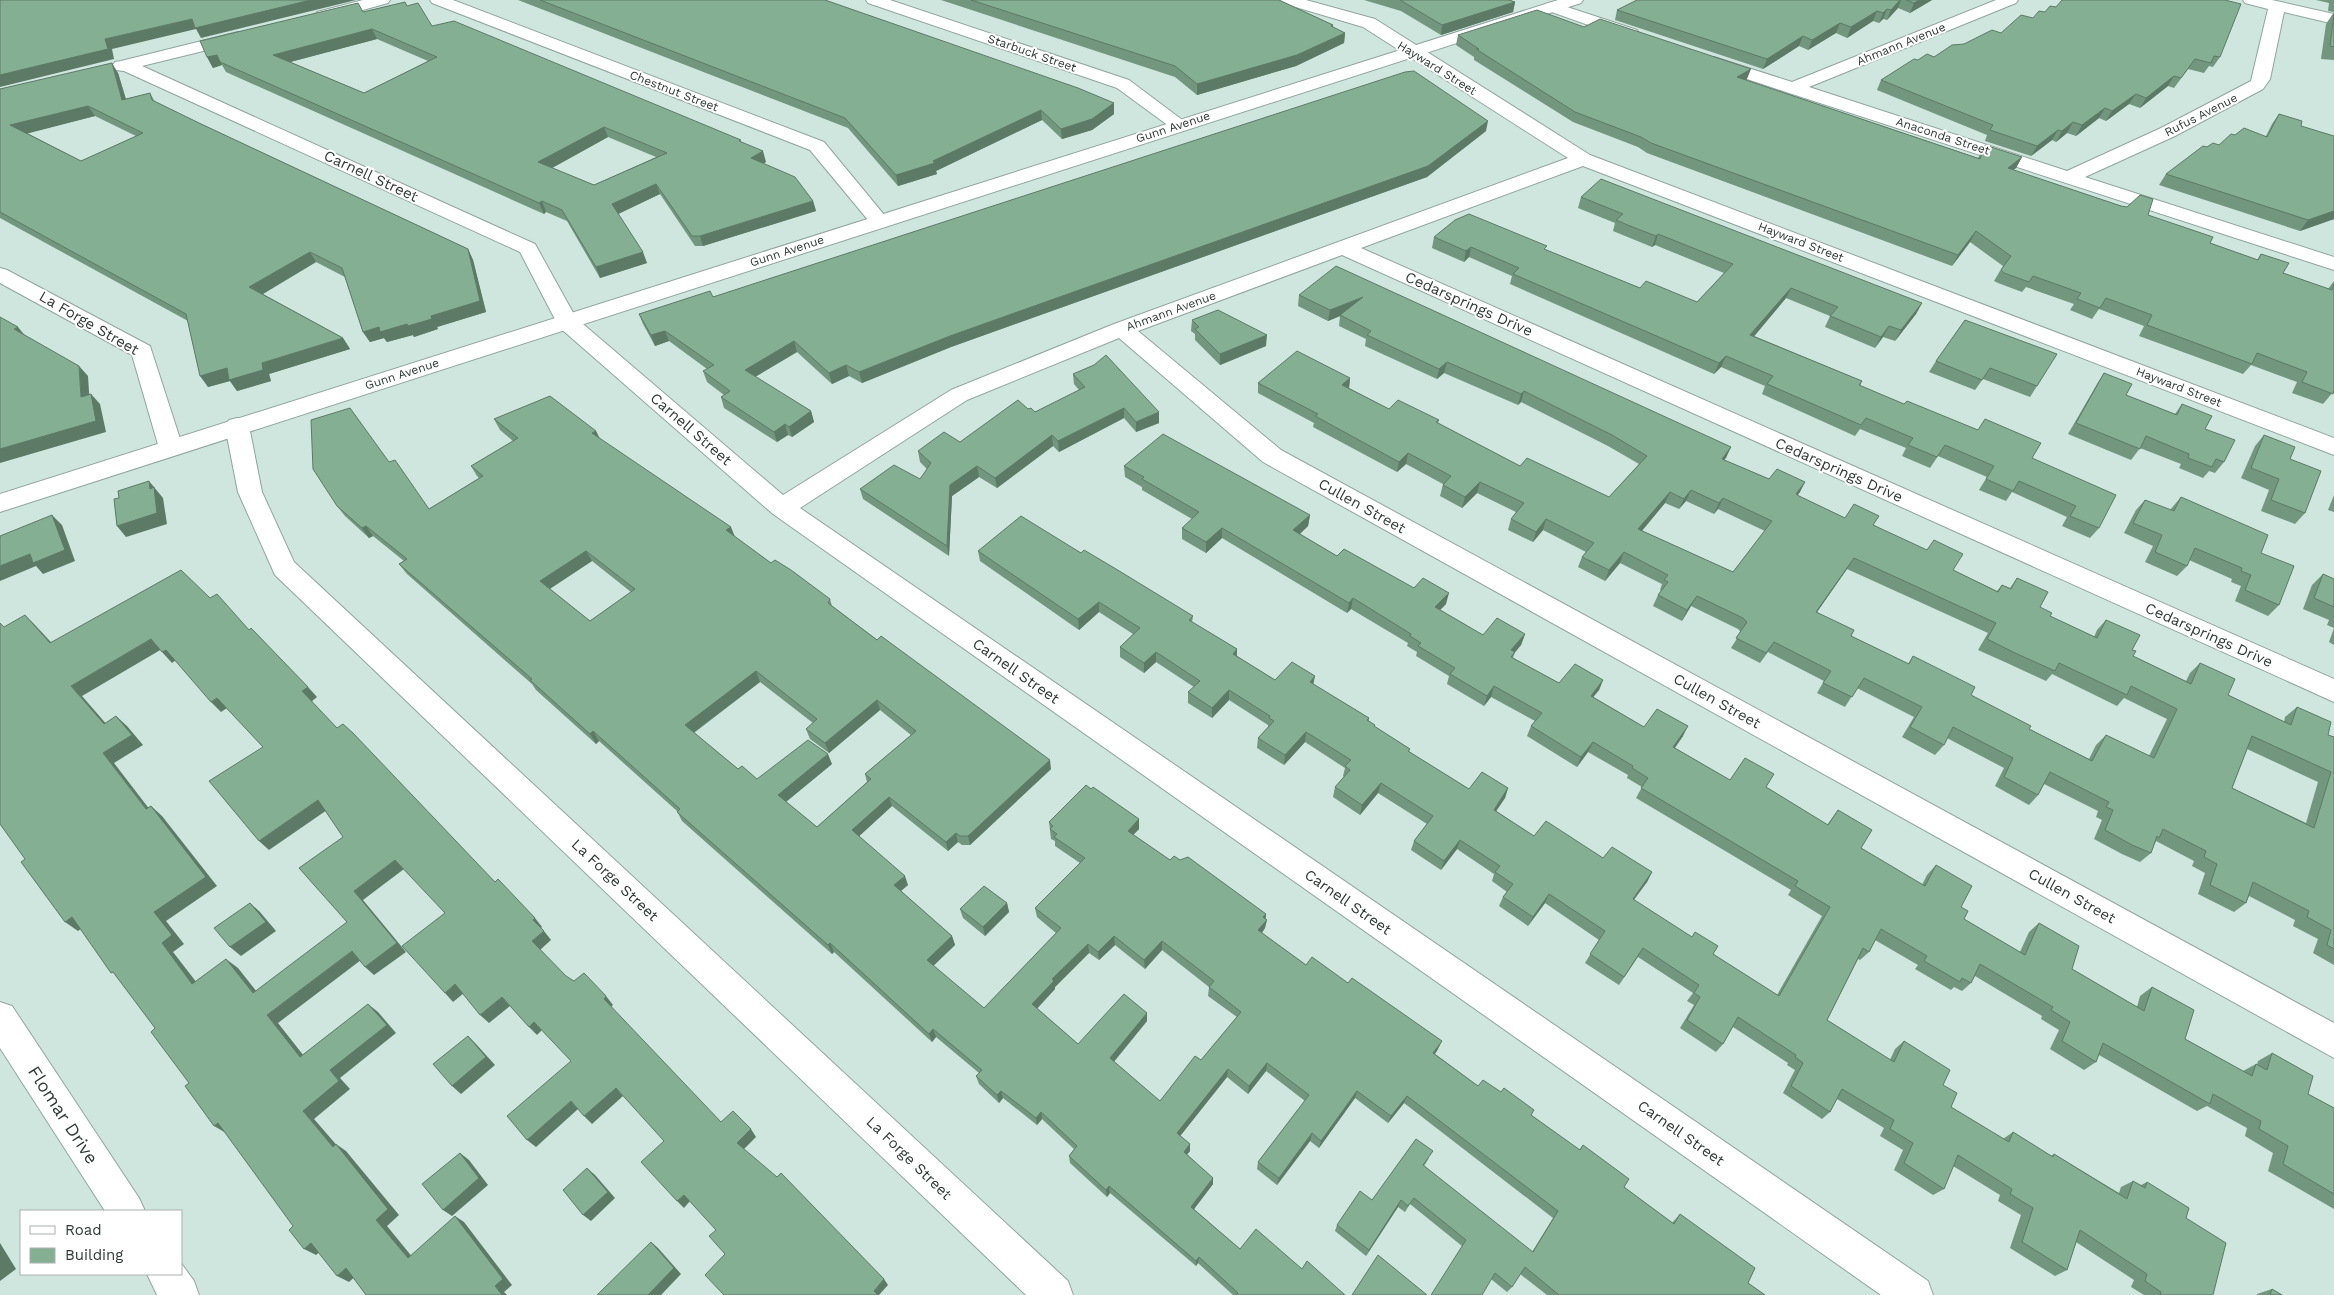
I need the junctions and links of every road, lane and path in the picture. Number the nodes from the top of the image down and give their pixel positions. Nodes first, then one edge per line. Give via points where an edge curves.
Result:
1 (382, 0) edge
2 (438, 0) edge
3 (874, 0) edge
4 (1288, 0) edge
5 (1575, 0) edge
6 (2010, 0) edge
7 (2251, 0) edge
8 (2277, 6) junction
9 (1552, 7) junction
10 (2334, 19) edge
11 (305, 21) edge
12 (258, 32) edge
13 (1644, 38) edge
14 (1411, 52) junction
15 (1699, 57) edge
16 (1792, 88) junction
17 (1180, 125) junction
18 (1583, 159) junction
19 (2069, 177) junction
20 (880, 222) junction
21 (1344, 248) junction
22 (2334, 264) edge
23 (0, 274) edge
24 (567, 322) junction
25 (1122, 329) junction
26 (238, 426) junction
27 (2334, 446) edge
28 (171, 448) junction
29 (0, 503) edge
30 (782, 508) junction
31 (2334, 691) edge
32 (0, 1018) edge
33 (2334, 1040) edge
34 (125, 1210) edge
35 (167, 1275) edge
36 (180, 1295) edge
37 (1054, 1295) edge
38 (1914, 1295) edge

1 - 11 street
2 - 20 street, Chestnut Street via 817,146
3 - 17 street, Starbuck Street via 1123,84
4 - 14 street, Hayward Street via 1369,24
5 - 9 street, Gunn Avenue
6 - 16 street, Ahmann Avenue
7 - 8 street
8 - 10 street
8 - 19 street, Rufus Avenue via 2257,85 2168,132
9 - 13 street
9 - 14 street, Gunn Avenue
12 - 24 street, Carnell Street via 117,67 528,248
14 - 17 street, Gunn Avenue
14 - 18 street, Hayward Street
15 - 16 street, Anaconda Street
16 - 19 street, Anaconda Street
17 - 20 street, Gunn Avenue
18 - 21 street, Ahmann Avenue
18 - 27 street, Hayward Street
19 - 22 street, Anaconda Street
20 - 24 street, Gunn Avenue
21 - 25 street, Ahmann Avenue
21 - 31 street, Cedarsprings Drive
23 - 28 street, La Forge Street via 142,351
24 - 26 street, Gunn Avenue
24 - 30 street, Carnell Street
25 - 30 street, Ahmann Avenue via 959,396
25 - 33 street, Cullen Street via 1272,456
26 - 28 street, Gunn Avenue
26 - 37 street, La Forge Street via 250,492 284,568
28 - 29 street, Gunn Avenue
30 - 38 street, Carnell Street
32 - 34 street, Flomar Drive
35 - 36 street

